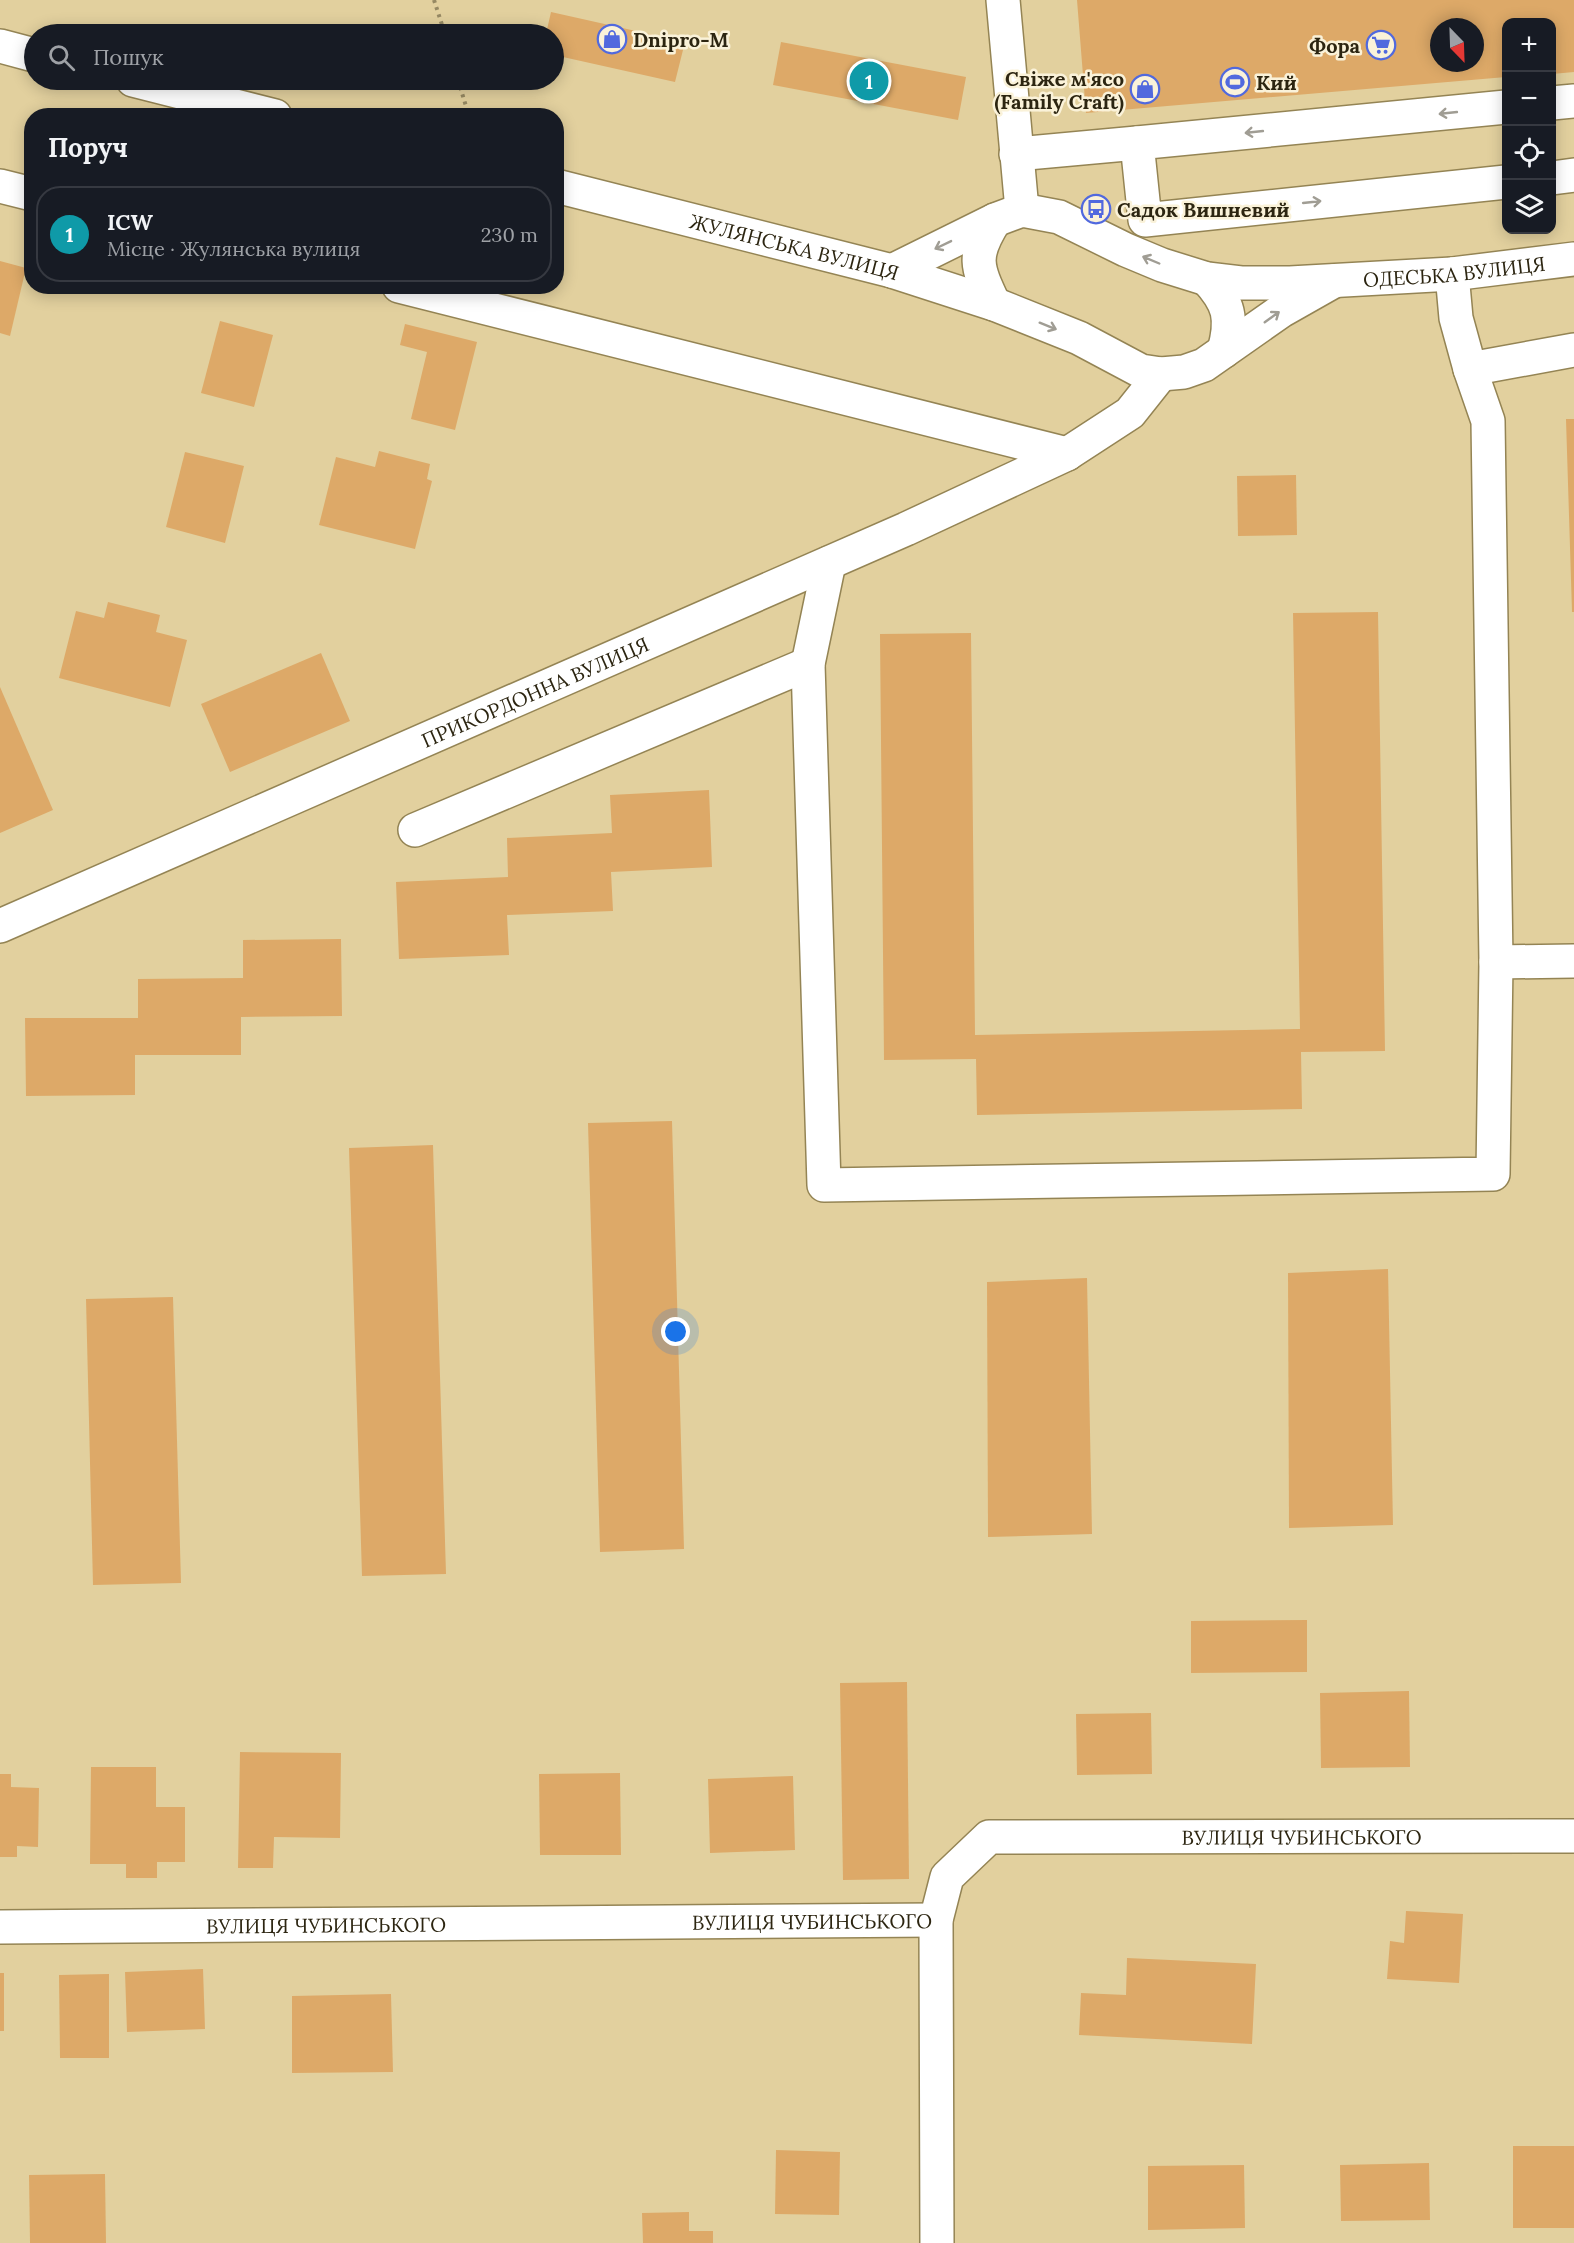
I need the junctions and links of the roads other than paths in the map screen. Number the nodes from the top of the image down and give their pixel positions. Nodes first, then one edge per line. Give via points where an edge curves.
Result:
1 (1003, 0) edge
2 (0, 46) edge
3 (24, 52) edge
4 (173, 90) edge
5 (1574, 101) edge
6 (1556, 103) edge
7 (1502, 107) edge
8 (244, 108) edge
9 (1137, 143) junction
10 (1016, 154) junction
11 (1574, 175) edge
12 (1556, 177) edge
13 (1502, 182) edge
14 (0, 186) edge
15 (564, 188) edge
16 (24, 192) edge
17 (1008, 215) junction
18 (1574, 259) edge
19 (892, 271) junction
20 (1452, 274) junction
21 (1207, 279) junction
22 (1334, 281) junction
23 (431, 294) edge
24 (994, 304) junction
25 (1574, 350) edge
26 (1224, 351) junction
27 (1470, 369) junction
28 (1161, 374) junction
29 (1067, 454) junction
30 (829, 563) junction
31 (808, 664) junction
32 (415, 831) dead end
33 (0, 926) edge
34 (1574, 961) edge
35 (1496, 962) junction
36 (1574, 1836) edge
37 (936, 1920) junction
38 (0, 1927) edge
39 (937, 2243) edge

1 - 10 street
2 - 3 street
4 - 8 street
5 - 6 street
7 -> 9 street
9 - 10 street
9 -> 13 street via 1145,220
10 - 17 street
11 - 12 street
14 - 16 street
15 - 19 street, ЖУЛЯНСЬКА ВУЛИЦЯ
17 -> 19 street, ЖУЛЯНСЬКА ВУЛИЦЯ
21 -> 17 street via 1135,254 1059,217
17 - 24 street via 982,240 978,255 983,280
18 - 20 street, ОДЕСЬКА ВУЛИЦЯ
19 - 24 street
20 - 22 street, ОДЕСЬКА ВУЛИЦЯ
20 - 27 street via 1456,318
21 - 22 street via 1241,283
21 - 26 street via 1222,295 1228,313 1230,330
26 -> 22 street via 1281,311
23 - 29 street
24 -> 28 street via 1079,338 1141,371
25 - 27 street
26 - 28 street via 1204,365
27 - 35 street via 1488,421
28 - 29 street, ПРИКОРДОННА ВУЛИЦЯ via 1130,413
29 - 30 street, ПРИКОРДОННА ВУЛИЦЯ
30 - 31 street
30 - 33 street, ПРИКОРДОННА ВУЛИЦЯ
31 - 32 street
31 - 35 street via 824,1185 1493,1174
34 - 35 street
36 - 37 street, ВУЛИЦЯ ЧУБИНСЬКОГО via 989,1837 947,1877
37 - 38 street, ВУЛИЦЯ ЧУБИНСЬКОГО
37 - 39 street

